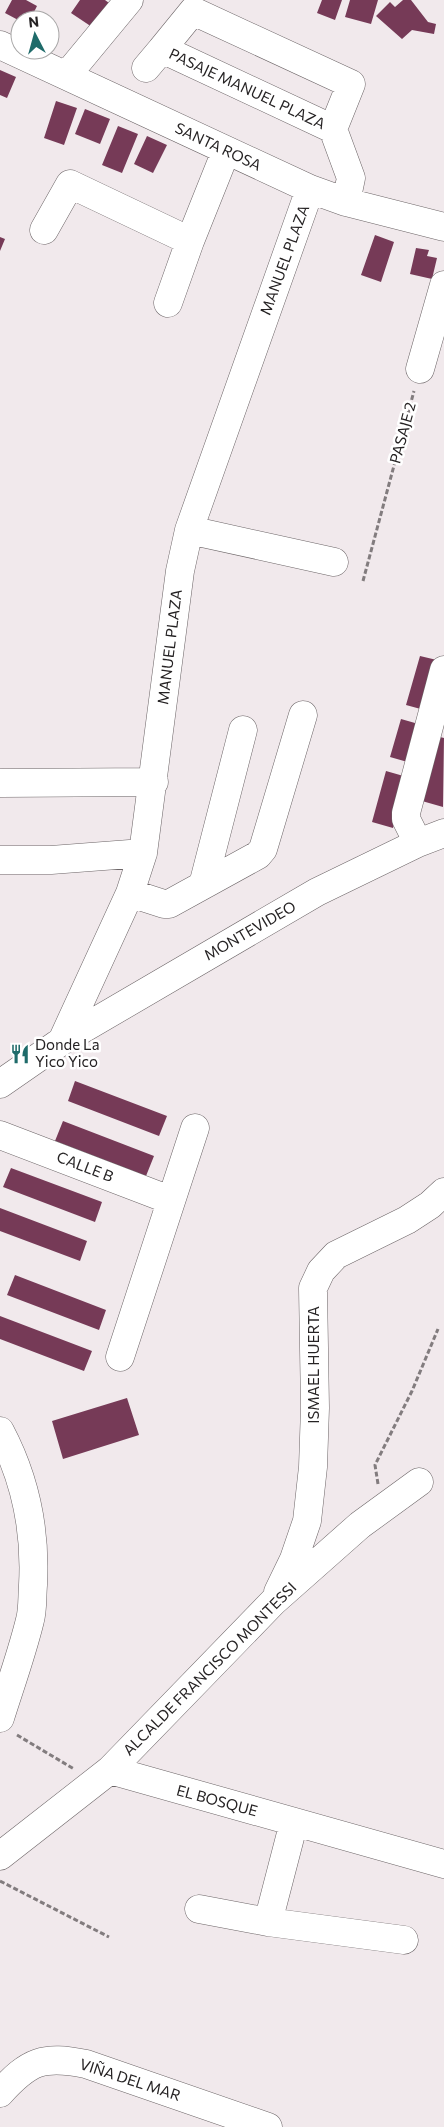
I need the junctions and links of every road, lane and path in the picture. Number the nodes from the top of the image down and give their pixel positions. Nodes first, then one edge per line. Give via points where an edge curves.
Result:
1 (130, 0) edge
2 (0, 46) edge
3 (67, 75) junction
4 (333, 129) junction
5 (226, 151) junction
6 (310, 189) junction
7 (346, 202) junction
8 (444, 227) edge
9 (44, 230) dead end
10 (190, 241) junction
11 (444, 285) edge
12 (168, 303) dead end
13 (420, 369) joint
14 (189, 530) junction
15 (334, 562) dead end
16 (363, 581) dead end
17 (444, 670) edge
18 (303, 715) dead end
19 (243, 730) dead end
20 (154, 782) junction
21 (0, 783) edge
22 (444, 833) edge
23 (418, 843) junction
24 (144, 853) junction
25 (0, 860) edge
26 (203, 885) junction
27 (130, 893) junction
28 (62, 1041) junction
29 (5, 1074) edge
30 (195, 1128) dead end
31 (0, 1135) edge
32 (444, 1192) edge
33 (170, 1200) junction
34 (438, 1330) dead end
35 (120, 1357) dead end
36 (0, 1431) edge
37 (419, 1482) dead end
38 (382, 1509) junction
39 (273, 1602) junction
40 (8, 1726) edge
41 (75, 1770) dead end
42 (110, 1770) junction
43 (294, 1822) junction
44 (0, 1856) edge
45 (444, 1864) edge
46 (0, 1881) edge
47 (199, 1909) dead end
48 (268, 1922) junction
49 (109, 1937) dead end
50 (404, 1940) dead end
51 (0, 2093) edge
52 (268, 2127) edge

1 - 3 street
2 - 3 street, SANTA ROSA
3 - 5 street, SANTA ROSA
4 - 4 street, PASAJE MANUEL PLAZA via 351,84 193,12 154,59
4 - 7 street, PASAJE MANUEL PLAZA via 351,178
5 - 6 street, SANTA ROSA
5 - 10 street
6 - 7 street, SANTA ROSA
6 - 14 street, MANUEL PLAZA
7 - 8 street, SANTA ROSA
9 - 10 street via 70,184
10 - 12 street
11 - 13 street
13 - 16 path, PASAJE 2
14 - 15 street
14 - 20 street, MANUEL PLAZA via 180,571
17 - 23 street via 406,813
18 - 26 street via 262,849 252,859
19 - 26 street
20 - 21 street
20 - 24 street, MANUEL PLAZA
22 - 23 street, MONTEVIDEO
23 - 28 street, MONTEVIDEO via 317,892
24 - 25 street
24 - 27 street, MANUEL PLAZA
26 - 27 street via 174,902 164,904
27 - 28 street, MANUEL PLAZA
28 - 29 street
30 - 33 street
31 - 33 street, CALLE B
32 - 39 street, ISMAEL HUERTA via 408,1220 336,1255 321,1270 313,1288 315,1408 307,1521
33 - 35 street
34 - 38 path via 375,1465
36 - 40 street via 15,1460 32,1532 31,1618
37 - 38 street, ALCALDE FRANCISCO MONTESSI
38 - 39 street, ALCALDE FRANCISCO MONTESSI
39 - 42 street, ALCALDE FRANCISCO MONTESSI
40 - 41 path
42 - 43 street, EL BOSQUE
42 - 44 street, ALCALDE FRANCISCO MONTESSI
43 - 45 street, EL BOSQUE
43 - 48 street
46 - 49 path
47 - 48 street
48 - 50 street
51 - 52 street, VIÑA DEL MAR via 18,2074 34,2064 63,2059

